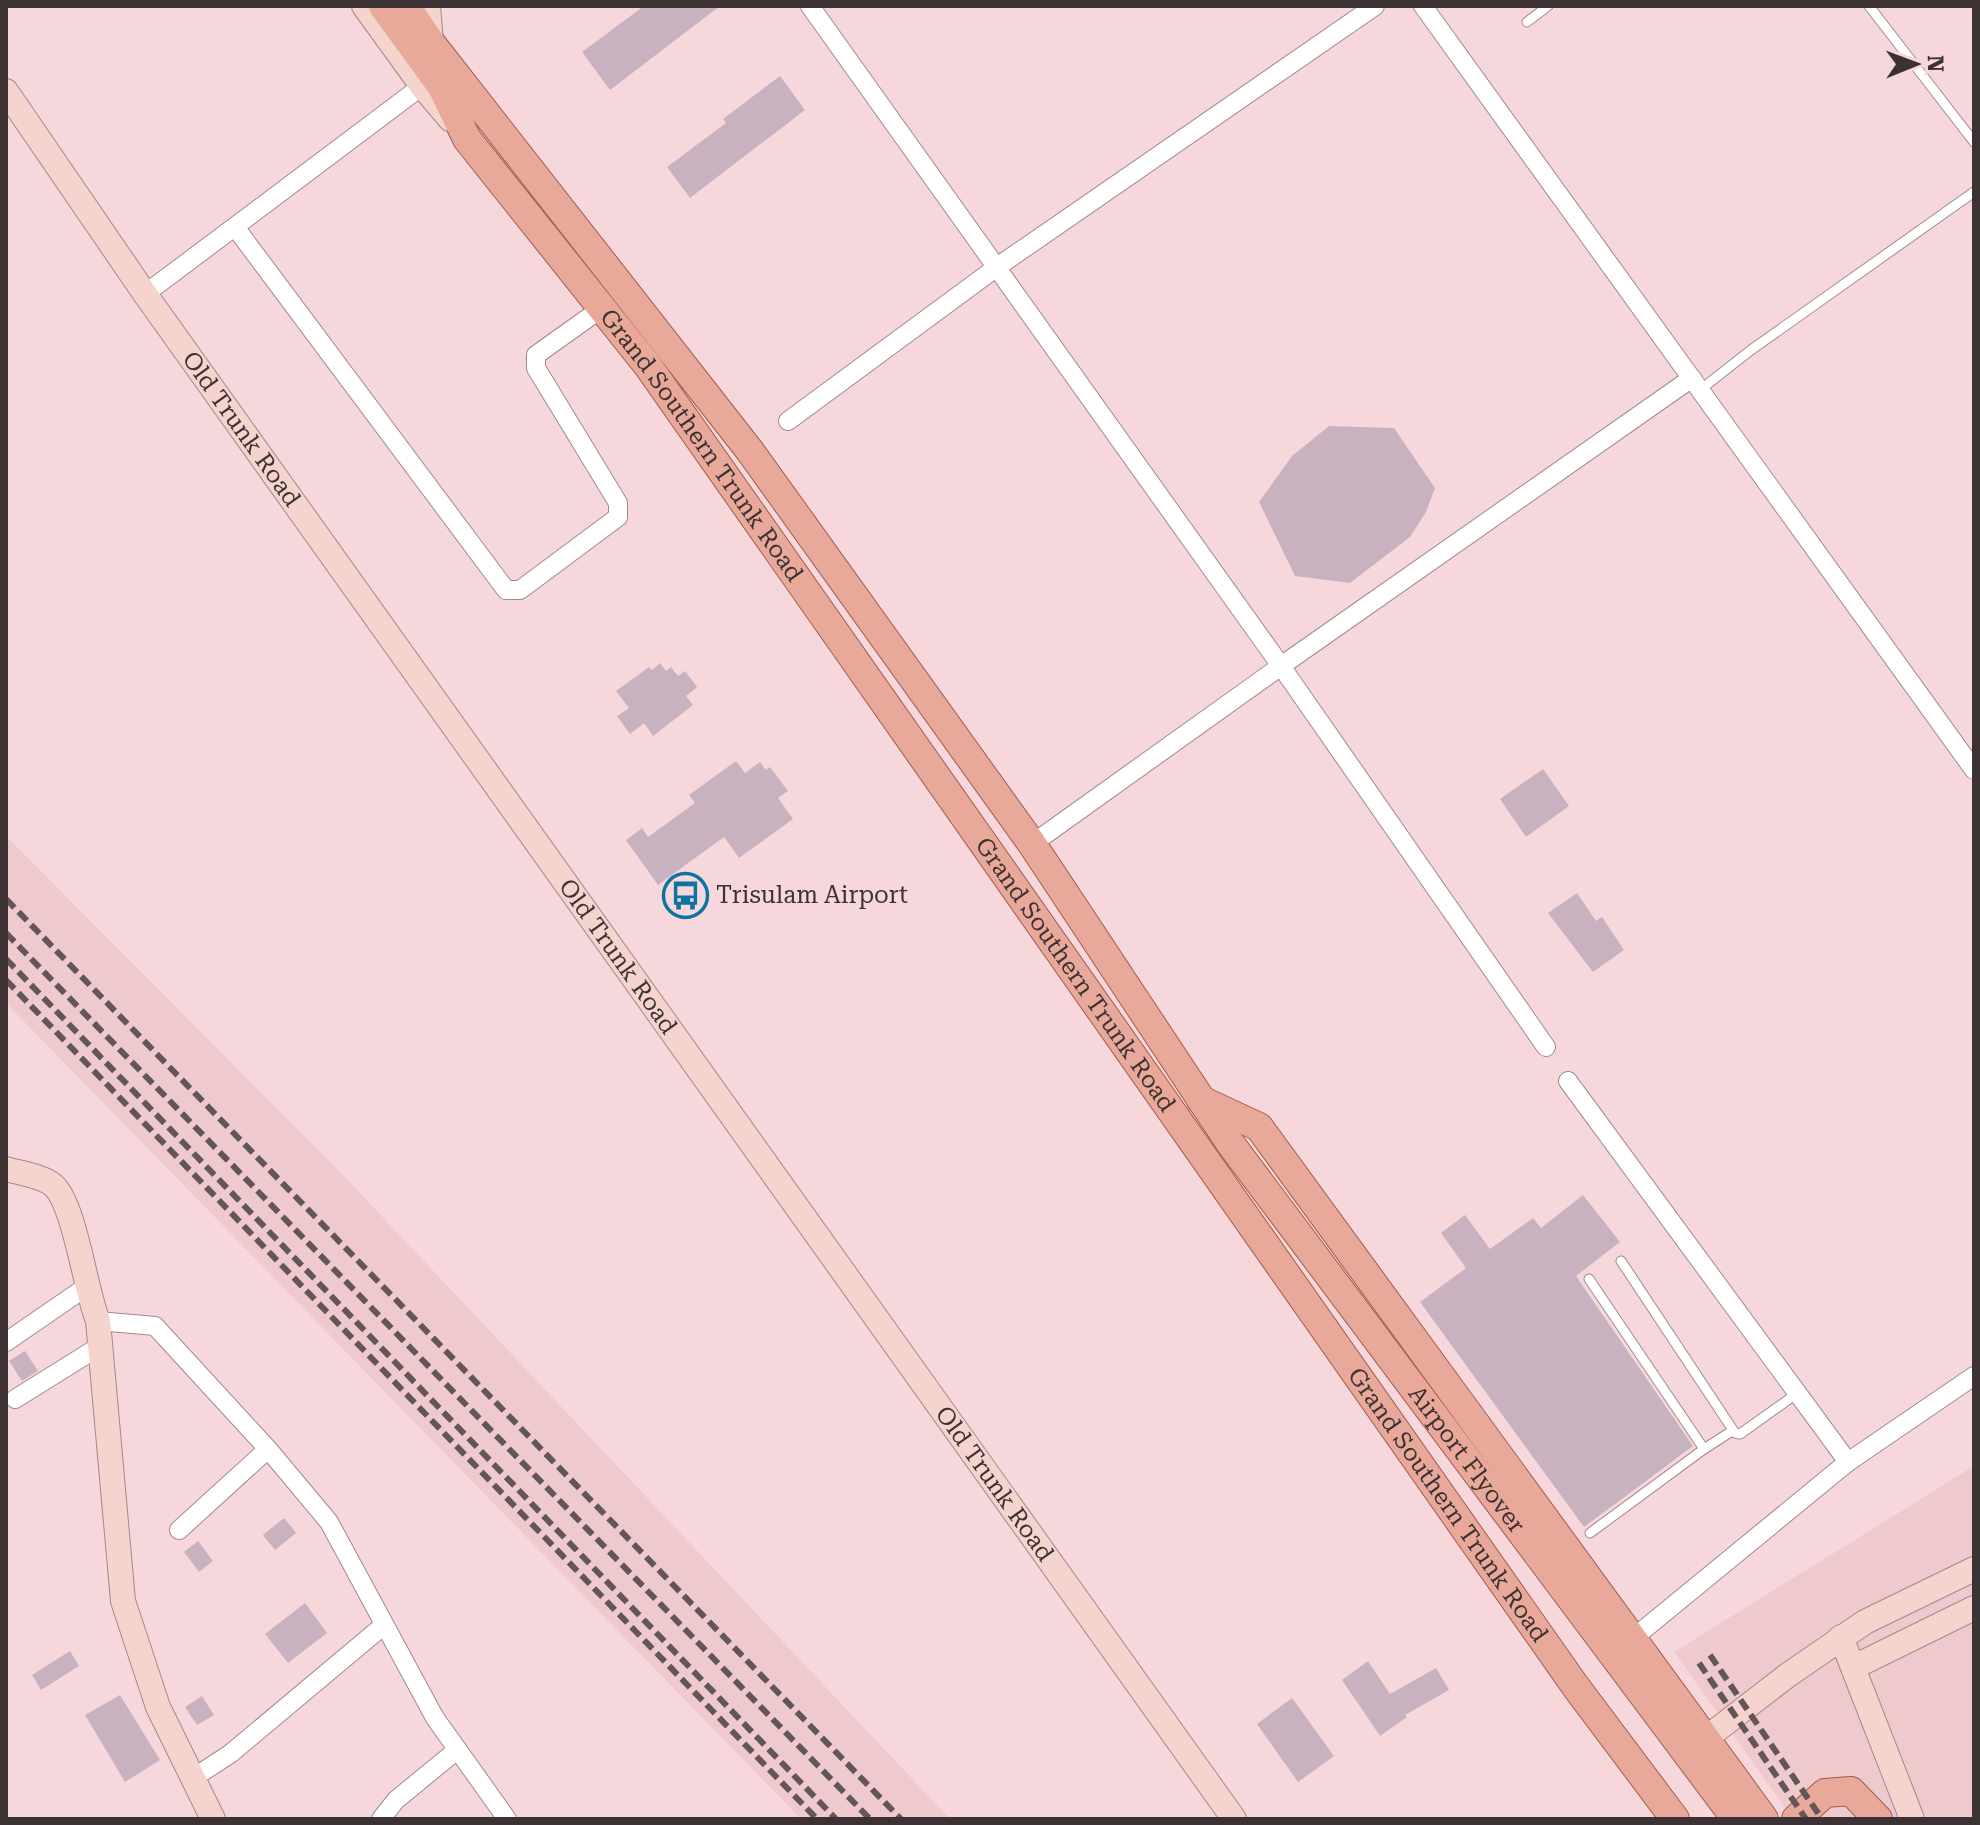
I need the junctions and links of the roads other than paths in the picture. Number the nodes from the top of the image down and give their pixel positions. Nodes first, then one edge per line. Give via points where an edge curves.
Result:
1 (364, 6) edge
2 (428, 6) edge
3 (810, 6) edge
4 (1375, 6) edge
5 (1423, 6) edge
6 (1548, 6) edge
7 (1869, 6) edge
8 (393, 10) edge
9 (1527, 22) dead end
10 (431, 43) junction
11 (422, 86) junction
12 (6, 91) edge
13 (467, 139) junction
14 (1974, 142) edge
15 (1974, 192) edge
16 (235, 227) junction
17 (997, 267) junction
18 (145, 294) junction
19 (602, 308) junction
20 (1696, 384) junction
21 (788, 421) dead end
22 (1281, 666) junction
23 (1974, 770) edge
24 (1032, 844) junction
25 (1546, 1047) dead end
26 (1568, 1081) dead end
27 (1200, 1100) junction
28 (6, 1169) edge
29 (1621, 1261) dead end
30 (1589, 1279) dead end
31 (86, 1287) junction
32 (98, 1321) junction
33 (6, 1342) edge
34 (100, 1346) junction
35 (1974, 1376) edge
36 (1799, 1392) junction
37 (15, 1399) dead end
38 (1732, 1431) junction
39 (268, 1449) junction
40 (1704, 1449) junction
41 (1848, 1462) junction
42 (179, 1530) dead end
43 (1590, 1533) dead end
44 (1974, 1569) edge
45 (1974, 1608) edge
46 (384, 1625) junction
47 (1841, 1637) junction
48 (1631, 1640) junction
49 (1854, 1667) junction
50 (1705, 1739) junction
51 (457, 1750) junction
52 (193, 1778) junction
53 (213, 1819) edge
54 (381, 1819) edge
55 (507, 1819) edge
56 (1234, 1819) edge
57 (1675, 1819) edge
58 (1736, 1819) edge
59 (1764, 1819) edge
60 (1796, 1819) edge
61 (1878, 1819) edge
62 (1912, 1819) edge

1 - 11 street
2 - 10 street
3 - 17 street
4 - 17 street
5 - 20 street
6 - 9 lane
7 - 14 lane
8 - 10 main road, Grand Southern Trunk Road
8 - 13 main road, Grand Southern Trunk Road via 442,87
10 - 24 main road, Grand Southern Trunk Road via 750,451
11 - 13 street
11 - 16 street
12 - 18 street, Old Trunk Road
13 - 19 main road, Grand Southern Trunk Road
15 - 20 lane
16 - 18 street
16 - 19 street via 506,590 513,592 618,517 618,503 534,360
17 - 21 street
17 - 22 street
18 - 56 street, Old Trunk Road
19 - 57 main road, Grand Southern Trunk Road via 1576,1687
20 - 22 street
20 - 23 street
22 - 24 street
22 - 25 street
24 - 27 main road, Grand Southern Trunk Road
26 - 36 street
27 - 48 main road via 1259,1127
27 - 58 main road, Airport Flyover
28 - 31 street via 52,1184 63,1198
29 - 38 lane
30 - 40 lane
31 - 32 street
31 - 33 street
32 - 34 street
32 - 39 street via 155,1326
34 - 37 street
34 - 52 street via 123,1601 158,1707
35 - 41 street
36 - 38 lane via 1740,1434
36 - 41 street
38 - 40 lane
39 - 42 street
39 - 46 street via 329,1522
40 - 43 lane
41 - 48 street
44 - 47 street
45 - 49 street
46 - 51 street
46 - 52 street via 230,1754
47 - 49 street
47 - 50 street
48 - 50 main road
49 - 62 street
50 - 59 main road
51 - 54 street
51 - 55 street
52 - 53 street
60 - 61 main road via 1825,1793 1851,1791

